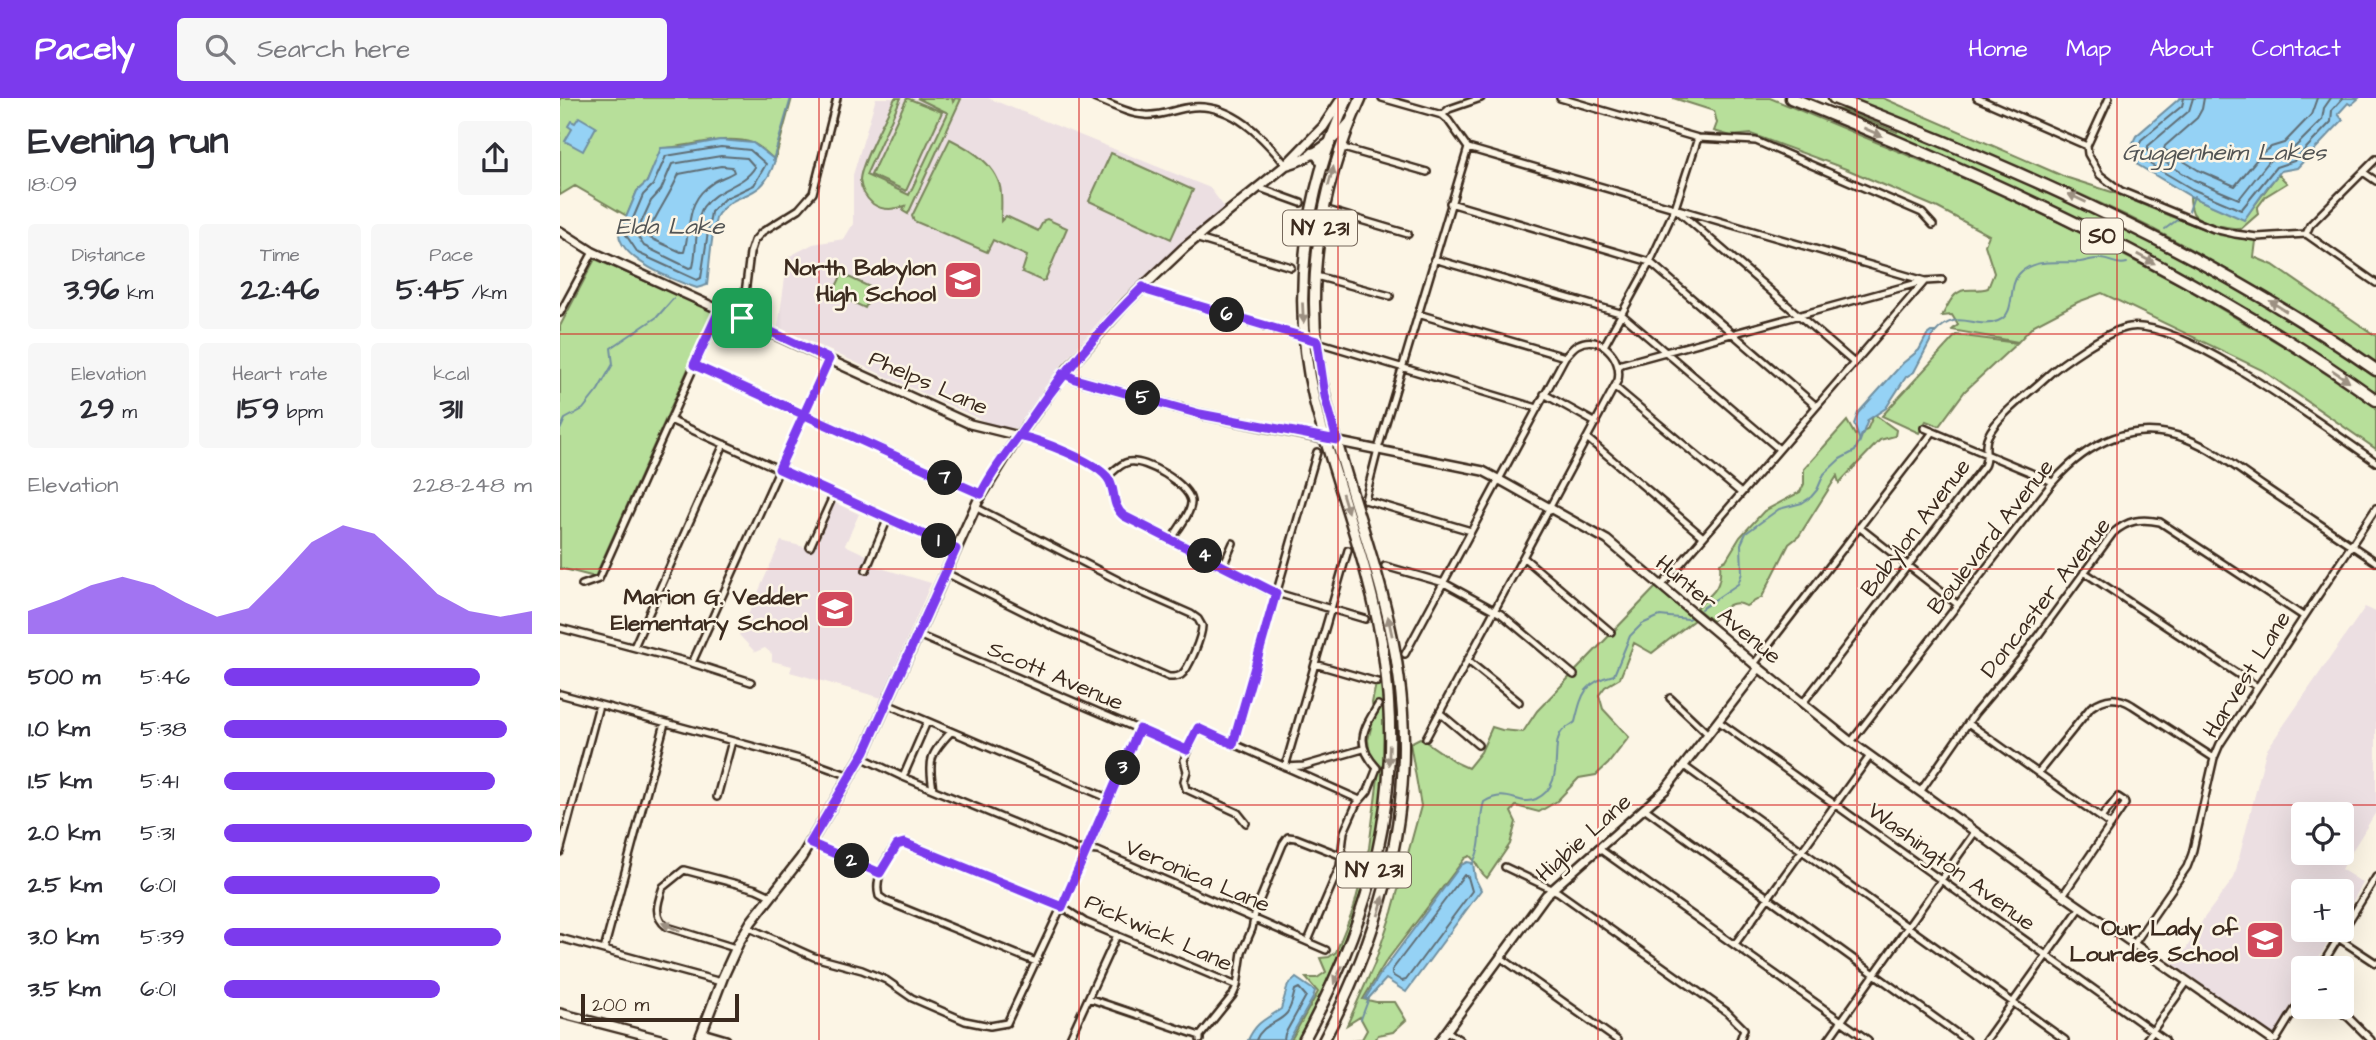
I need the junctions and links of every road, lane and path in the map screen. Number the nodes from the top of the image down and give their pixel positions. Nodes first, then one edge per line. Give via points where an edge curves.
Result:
1 (837, 98) edge
2 (1342, 98) edge
3 (1348, 98) edge
4 (1361, 98) edge
5 (1381, 98) edge
6 (1482, 98) edge
7 (1560, 98) edge
8 (1791, 98) edge
9 (1834, 98) edge
10 (1977, 98) edge
11 (2109, 98) edge
12 (1098, 99) edge
13 (1442, 115) junction
14 (1352, 119) junction
15 (1698, 138) junction
16 (1330, 142) junction
17 (2087, 146) junction
18 (1340, 147) junction
19 (1468, 148) junction
20 (1313, 153) junction
21 (2376, 159) edge
22 (1322, 164) junction
23 (1286, 165) junction
24 (2363, 172) junction
25 (1427, 173) dead end
26 (2376, 181) edge
27 (1257, 187) junction
28 (1301, 203) dead end
29 (1450, 203) junction
30 (1675, 208) junction
31 (1324, 209) junction
32 (1933, 225) dead end
33 (560, 231) edge
34 (1408, 234) dead end
35 (2306, 234) junction
36 (1195, 238) junction
37 (593, 252) junction
38 (1434, 259) junction
39 (1650, 262) junction
40 (1291, 267) dead end
41 (1316, 276) junction
42 (1942, 280) dead end
43 (1924, 281) junction
44 (2376, 283) edge
45 (1143, 287) junction
46 (1390, 296) dead end
47 (720, 309) junction
48 (560, 313) edge
49 (1620, 313) junction
50 (1418, 314) junction
51 (1798, 316) junction
52 (742, 318) junction
53 (1730, 333) junction
54 (1305, 338) junction
55 (1317, 341) junction
56 (1604, 346) junction
57 (1665, 352) junction
58 (1565, 357) junction
59 (829, 359) junction
60 (1853, 362) junction
61 (694, 365) junction
62 (1618, 365) junction
63 (1402, 367) junction
64 (2376, 370) edge
65 (1063, 373) junction
66 (1615, 387) junction
67 (1544, 394) junction
68 (2376, 400) edge
69 (1815, 406) junction
70 (1537, 408) junction
71 (804, 414) junction
72 (670, 420) junction
73 (1596, 423) junction
74 (1924, 428) dead end
75 (1933, 432) junction
76 (1019, 436) junction
77 (1325, 438) junction
78 (1588, 439) junction
79 (1337, 440) junction
80 (724, 444) junction
81 (1378, 449) junction
82 (1779, 449) junction
83 (1317, 452) dead end
84 (1986, 454) junction
85 (2376, 462) edge
86 (779, 469) junction
87 (1107, 477) junction
88 (1498, 479) junction
89 (2053, 482) junction
90 (1741, 493) junction
91 (834, 494) junction
92 (981, 494) junction
93 (975, 506) junction
94 (1550, 508) junction
95 (2376, 508) edge
96 (888, 518) junction
97 (1859, 527) junction
98 (1471, 531) junction
99 (1703, 537) junction
100 (1171, 540) junction
101 (1233, 543) dead end
102 (2351, 545) junction
103 (810, 547) dead end
104 (956, 549) junction
105 (1348, 550) dead end
106 (1523, 557) junction
107 (2376, 562) edge
108 (1223, 566) junction
109 (1385, 566) dead end
110 (1908, 566) junction
111 (866, 570) dead end
112 (2084, 572) junction
113 (946, 573) junction
114 (1444, 583) junction
115 (582, 585) dead end
116 (1662, 585) junction
117 (1276, 593) junction
118 (1957, 604) junction
119 (1331, 609) junction
120 (1494, 611) junction
121 (2303, 616) junction
122 (1365, 619) dead end
123 (560, 628) edge
124 (1611, 632) dead end
125 (918, 635) junction
126 (634, 647) junction
127 (1405, 654) dead end
128 (1467, 660) junction
129 (692, 663) junction
130 (1315, 664) junction
131 (1756, 666) junction
132 (1574, 675) dead end
133 (751, 682) dead end
134 (1377, 682) dead end
135 (2256, 686) junction
136 (560, 694) edge
137 (1670, 698) dead end
138 (1519, 702) dead end
139 (1803, 703) junction
140 (887, 704) junction
141 (599, 705) junction
142 (1378, 705) dead end
143 (1440, 713) junction
144 (1718, 721) junction
145 (927, 722) junction
146 (665, 723) junction
147 (1968, 723) junction
148 (1139, 729) junction
149 (951, 732) junction
150 (1707, 734) junction
151 (1426, 738) dead end
152 (732, 741) junction
153 (1851, 742) junction
154 (1233, 744) junction
155 (1478, 745) dead end
156 (1363, 749) junction
157 (1187, 750) junction
158 (1870, 756) junction
159 (861, 757) junction
160 (2214, 758) junction
161 (1684, 766) junction
162 (1284, 767) junction
163 (2038, 772) junction
164 (850, 776) junction
165 (903, 777) junction
166 (933, 789) junction
167 (1920, 792) junction
168 (717, 797) dead end
169 (1110, 799) junction
170 (1360, 800) junction
171 (1835, 804) junction
172 (1644, 808) junction
173 (2101, 818) junction
174 (1246, 823) dead end
175 (2111, 825) junction
176 (1975, 832) junction
177 (810, 843) junction
178 (1598, 848) junction
179 (1088, 850) junction
180 (1802, 851) junction
181 (560, 852) edge
182 (1342, 856) junction
183 (1505, 866) dead end
184 (880, 873) junction
185 (2376, 877) edge
186 (1941, 880) junction
187 (1552, 889) junction
188 (2368, 889) junction
189 (2376, 894) edge
190 (2063, 895) junction
191 (771, 896) junction
192 (1768, 898) junction
193 (1062, 907) junction
194 (2081, 907) junction
195 (2354, 912) edge
196 (1254, 918) junction
197 (747, 927) junction
198 (1907, 927) junction
199 (1117, 936) junction
200 (560, 938) edge
201 (1308, 941) junction
202 (2344, 942) edge
203 (1735, 944) junction
204 (2133, 944) junction
205 (735, 948) junction
206 (604, 950) junction
207 (1326, 950) dead end
208 (2046, 956) junction
209 (1500, 957) junction
210 (1036, 962) junction
211 (2376, 963) edge
212 (1874, 975) junction
213 (721, 982) junction
214 (2187, 982) junction
215 (1237, 986) junction
216 (1088, 998) junction
217 (2013, 1003) junction
218 (560, 1013) edge
219 (2291, 1014) edge
220 (2350, 1019) edge
221 (1842, 1021) junction
222 (1447, 1031) junction
223 (2152, 1031) junction
224 (700, 1036) edge
225 (1200, 1038) edge
226 (664, 1040) edge
227 (726, 1040) edge
228 (1069, 1040) edge
229 (1304, 1040) edge
230 (1324, 1040) edge
231 (1440, 1040) edge
232 (1460, 1040) edge
233 (1618, 1040) edge
234 (1740, 1040) edge
235 (1828, 1040) edge
236 (1868, 1040) edge
237 (1966, 1040) edge
238 (1986, 1040) edge
239 (2065, 1040) edge
240 (2146, 1040) edge
241 (2165, 1040) edge
242 (2274, 1040) edge
243 (2371, 1040) edge

1 - 52 street via 813,193 799,209 754,241
2 - 23 main road via 1323,127
3 - 16 main road, NY 231
4 - 14 main road, NY 231
5 - 13 street
6 - 13 street
7 - 15 street
8 -> 68 highway, SO via 2126,248 2268,328
64 -> 9 highway, SO via 2261,295 2134,226 2003,165
10 - 17 street
11 - 17 street
12 - 23 street via 1146,116 1196,106 1229,114 1259,134
13 - 19 street
14 - 16 main road
14 - 18 main road, NY 231
15 - 30 street
15 - 32 street via 1756,141 1922,213
16 - 20 main road
16 - 22 main road, NY 231
17 - 35 street via 2091,163 2110,184 2214,229 2258,237
18 - 25 street
31 -> 18 main road, NY 231
19 - 29 street
19 - 30 street
20 - 22 main road
20 - 23 main road
21 - 24 street
22 -> 54 main road, NY 231 via 1305,252
23 - 27 main road
24 - 26 street
24 - 35 street
27 - 28 street
27 - 36 main road
29 - 38 street
29 - 39 street
30 - 39 street
30 - 43 street
30 - 51 street
31 - 34 street
31 - 41 main road, NY 231
33 - 37 street, Phelps Lane
35 - 44 street
36 - 40 street
36 - 45 main road
37 - 47 street, Phelps Lane
37 - 48 street
38 - 49 street
38 - 50 street
39 - 49 street
39 - 53 street
41 - 46 street
41 - 55 main road, NY 231
42 - 43 street
43 - 51 street
43 - 60 street
45 - 54 street
45 - 65 main road
47 - 52 street, Phelps Lane
47 - 61 street
49 - 56 street
49 - 57 street
50 - 58 street
50 - 63 street
51 - 53 street
51 - 60 street
52 - 59 street, Phelps Lane
53 - 57 street
53 - 69 street
54 - 55 street
54 - 77 main road, NY 231
55 - 63 street
55 - 79 main road, NY 231
56 - 58 street via 1577,345
56 - 62 street
57 - 62 street
57 - 82 street
58 - 67 street
59 - 71 street
59 - 76 street, Phelps Lane via 970,424
60 - 69 street
61 - 71 street
61 - 72 street
62 - 66 street
63 - 70 street
63 - 81 street
65 - 76 main road
65 - 77 street, Hunter Avenue via 1192,412
66 - 73 street
66 - 90 street
67 - 70 street
67 - 73 street
69 - 82 street
70 - 88 street
71 - 86 street
71 - 92 street
72 - 80 street
72 - 115 street via 599,579
73 - 78 street
74 - 75 street
75 - 84 street
75 - 97 street, Higbie Lane
76 - 87 street via 1055,447
76 - 92 main road
77 - 79 street, Hunter Avenue
77 -> 229 main road, NY 231 via 1380,629 1390,749 1383,822 1368,892 1344,961
78 - 94 street
78 - 99 street
79 - 81 street, Hunter Avenue
230 -> 79 main road, NY 231 via 1380,910 1397,832 1403,767 1401,693 1393,637
80 - 86 street
80 - 126 street
81 - 88 street, Hunter Avenue via 1483,471
81 - 98 street via 1365,500
82 - 90 street
83 - 117 street
84 - 85 street, Babylon Avenue via 1984,445 1994,427 2064,362 2114,333 2146,327 2224,359
84 - 89 street
84 - 110 street, Babylon Avenue via 1984,466
86 - 91 street
86 - 129 street
87 - 100 street via 1119,512
87 - 100 street via 1126,462 1135,462 1161,471 1185,491 1190,509
88 - 94 street, Hunter Avenue
88 - 98 street
89 - 102 street, Boulevard Avenue via 2084,452 2108,439 2132,434 2186,438
89 - 118 street, Boulevard Avenue
90 - 99 street
91 - 96 street
91 - 103 street
92 - 93 main road
93 - 104 main road
93 - 113 street via 1177,607 1200,621 1201,636 1186,669 1177,677 1167,676
94 - 106 street
94 - 116 street, Hunter Avenue via 1606,540
95 - 102 street, Harvest Lane
96 - 104 street
96 - 111 street
97 - 110 street
97 - 131 street, Higbie Lane
98 - 114 street
99 - 116 street
100 - 108 street
101 - 108 street
102 - 107 street, Boulevard Avenue
102 - 121 street, Harvest Lane
104 - 113 main road
105 - 119 street
106 - 120 street
106 - 124 street
108 - 117 street
109 - 114 street
110 - 118 street
110 - 139 street, Babylon Avenue
112 - 121 street, Doncaster Avenue via 2123,524 2160,522
112 - 135 street
112 - 147 street, Doncaster Avenue
113 - 125 main road
114 - 120 street
114 - 127 street
116 - 131 street, Hunter Avenue
117 - 119 street
117 - 154 street
118 - 153 street, Boulevard Avenue
119 - 122 street
119 - 130 street
120 - 128 street
120 - 132 street
121 - 135 street, Harvest Lane
123 - 126 street
125 - 140 main road
125 - 148 street, Scott Avenue
126 - 129 street
128 - 138 street
128 - 143 street
129 - 133 street
130 - 134 street
130 - 162 street
131 - 139 street, Hunter Avenue
131 - 144 street, Higbie Lane
135 - 160 street, Harvest Lane
136 - 141 street
137 - 150 street
139 - 153 street, Hunter Avenue
140 - 145 street
140 - 159 main road
141 - 146 street
141 - 181 street
142 - 156 street via 1363,733
143 - 151 street
143 - 155 street
144 - 150 street, Higbie Lane
144 - 171 street, Washington Avenue
145 - 149 street
145 - 165 street
146 - 152 street
146 - 206 street
147 - 163 street
147 - 167 street, Doncaster Avenue
148 - 157 street, Scott Avenue
148 - 169 street
149 - 166 street via 929,765
149 - 169 street
150 - 161 street, Higbie Lane
152 - 164 street
152 - 168 street
153 - 158 street, Hunter Avenue
154 - 157 street via 1198,728
154 - 162 street
156 - 162 street
156 - 170 street via 1377,768
157 - 174 street via 1186,789 1238,813
158 - 167 street, Hunter Avenue
158 - 171 street
159 - 164 main road
159 - 165 street, Veronica Lane
160 - 163 street via 2122,699 2111,698 2091,707
160 - 204 street, Harvest Lane via 2187,867
161 - 172 street, Higbie Lane
161 - 180 street
162 - 170 street
163 - 173 street
164 - 177 main road
165 - 166 street, Veronica Lane
166 - 179 street, Veronica Lane
167 - 176 street, Hunter Avenue
169 - 179 street
170 - 182 street via 1344,832
171 - 180 street
171 - 186 street, Washington Avenue
172 - 178 street, Higbie Lane
172 - 192 street
173 - 175 street
173 - 175 street via 2114,799 2122,798 2125,804
175 - 190 street
176 - 186 street
176 - 190 street, Hunter Avenue
177 - 184 street
177 - 191 main road
178 - 187 street, Higbie Lane
178 - 203 street
179 - 193 street
179 - 196 street, Veronica Lane
180 - 192 street
180 - 198 street
182 - 196 street via 1288,837
182 - 201 street
183 - 187 street
184 - 193 street, Pickwick Lane via 892,850 904,843
184 - 210 street via 876,889 886,901
185 - 188 street
186 - 198 street
186 - 208 street, Washington Avenue
187 - 209 street, Higbie Lane
187 - 234 street via 1727,1012 1744,1029
188 - 189 street
188 - 195 street
190 - 194 street, Hunter Avenue
191 - 197 main road
205 -> 191 street via 660,922 663,887 679,872 689,870
192 - 203 street
192 - 212 street
193 - 199 street, Pickwick Lane
193 - 210 street
194 - 204 street, Hunter Avenue
194 - 208 street
196 - 201 street, Veronica Lane
196 - 215 street
197 - 205 main road
197 - 210 street via 817,958 886,980 912,998 965,1021 990,1026 1007,1023
198 - 212 street
198 - 217 street
199 - 215 street, Pickwick Lane
199 - 216 street
200 - 206 street
201 - 207 street, Veronica Lane
202 - 211 street
203 - 221 street
204 - 214 street, Hunter Avenue
205 - 213 main road
206 - 213 street
208 - 217 street
208 - 223 street, Washington Avenue
209 - 222 street, Higbie Lane
209 - 233 street
212 - 221 street
212 - 237 street
213 - 224 main road
214 - 223 street
214 - 242 street, Hunter Avenue
215 - 225 street
216 - 225 street
216 - 228 street
217 - 238 street
217 - 239 street
218 - 226 street
219 - 242 street
220 - 243 street
221 - 235 street
221 - 236 street
222 - 231 street, Higbie Lane
222 - 232 street
223 - 240 street
223 - 241 street, Washington Avenue
224 - 227 street

